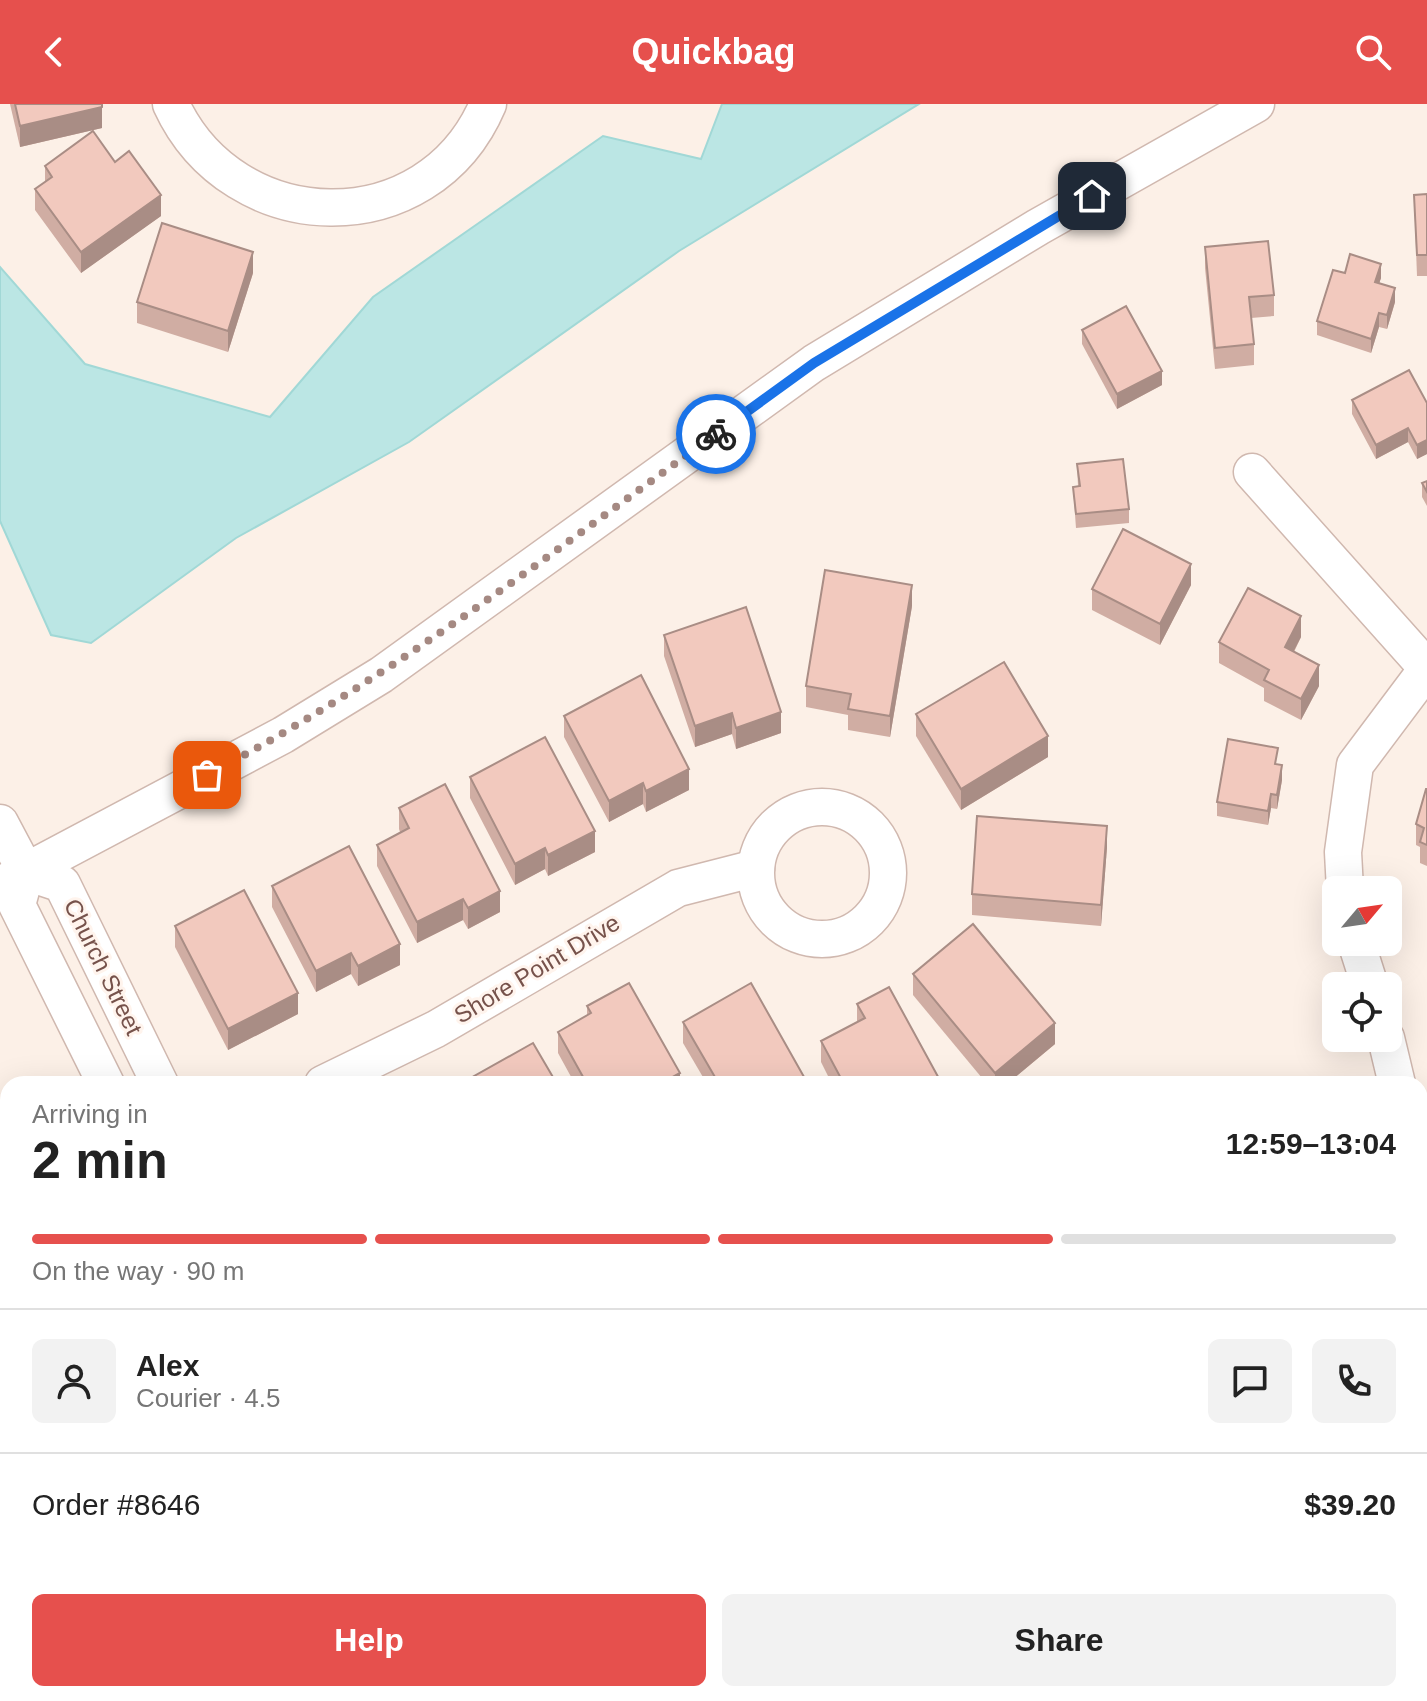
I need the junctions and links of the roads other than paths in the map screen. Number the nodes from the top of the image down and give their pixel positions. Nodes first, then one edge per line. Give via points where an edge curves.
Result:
1 (171, 104) edge
2 (488, 104) edge
3 (1256, 104) edge
4 (1252, 472) dead end
5 (1427, 669) edge
6 (0, 823) edge
7 (756, 868) dead end
8 (1344, 876) edge
9 (13, 878) edge
10 (1389, 1052) edge
11 (102, 1076) edge
12 (156, 1076) edge
13 (339, 1076) edge
14 (1395, 1076) edge

1 - 2 street via 205,156 252,190 295,206 340,208 385,200 425,180 460,150
3 - 9 street via 1038,227 814,363 381,675 283,735
4 - 5 street
5 - 8 street via 1355,765
6 - 9 street
7 - 13 street, Shore Point Drive via 678,888 436,1029
9 - 11 street, Church Street via 17,905
9 - 12 street, Church Street via 62,884
10 - 14 street

